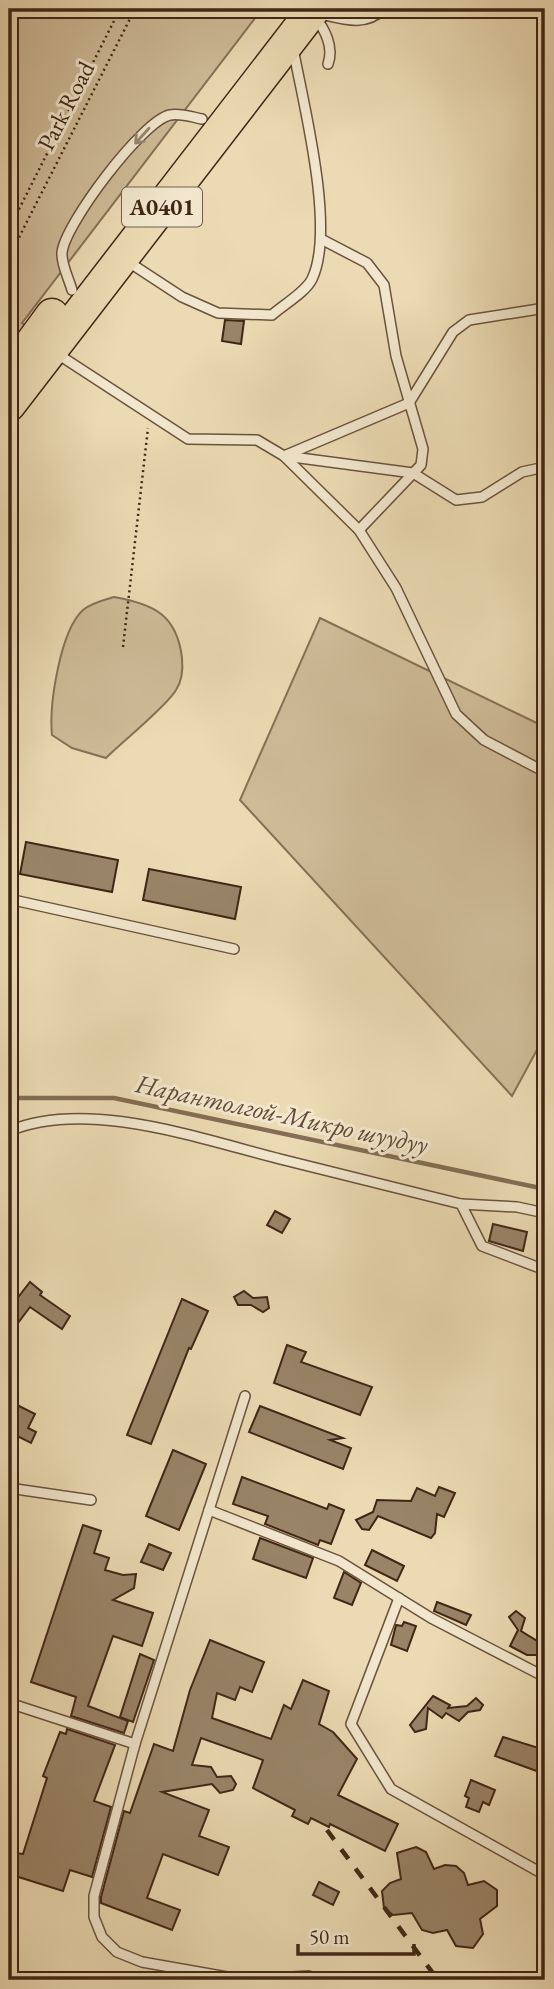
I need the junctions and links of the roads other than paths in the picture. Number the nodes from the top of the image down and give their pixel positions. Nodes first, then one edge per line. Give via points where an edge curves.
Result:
1 (383, 9) edge
2 (301, 17) edge
3 (328, 64) dead end
4 (202, 120) junction
5 (320, 239) junction
6 (123, 258) junction
7 (72, 290) junction
8 (545, 308) edge
9 (52, 351) junction
10 (9, 360) edge
11 (409, 403) junction
12 (9, 405) edge
13 (284, 456) junction
14 (545, 467) edge
15 (413, 473) junction
16 (359, 530) junction
17 (545, 772) edge
18 (9, 899) edge
19 (234, 949) dead end
20 (9, 1131) edge
21 (461, 1204) junction
22 (545, 1213) edge
23 (545, 1270) edge
24 (245, 1396) dead end
25 (9, 1488) edge
26 (91, 1500) dead end
27 (209, 1510) junction
28 (399, 1598) junction
29 (545, 1677) edge
30 (9, 1703) edge
31 (135, 1744) junction
32 (545, 1875) edge
33 (309, 1976) dead end

1 - 2 lane via 375,18 362,21
2 - 3 lane via 325,29 331,57
2 - 4 highway, A0401
2 - 5 lane
2 - 6 highway, A0401
4 - 7 highway, A0401
4 -> 7 lane via 169,115 153,124 98,186 76,217 61,255
5 - 6 lane via 312,280 272,315 218,313 183,297
5 - 11 lane via 367,263 384,285
6 - 9 highway, A0401
7 - 10 highway, A0401 via 30,345
8 - 11 lane via 469,320 453,332
9 - 12 highway, A0401
9 - 13 lane via 188,439 257,440
11 - 13 lane
11 - 15 lane via 423,449 421,465
13 - 15 lane
13 - 16 lane
14 - 15 lane via 522,472 482,496 456,500
15 - 16 lane
16 - 17 lane via 396,588 456,714 484,740
18 - 19 lane
20 - 21 lane via 28,1123 64,1119 125,1123
21 - 22 lane
21 - 23 lane via 482,1246
24 - 27 lane
25 - 26 lane
27 - 28 lane via 339,1561
27 - 31 lane
28 - 29 lane
28 - 32 lane via 351,1724 391,1789
30 - 31 lane
31 - 33 lane via 94,1896 94,1917 102,1937 117,1952 142,1962 244,1980

